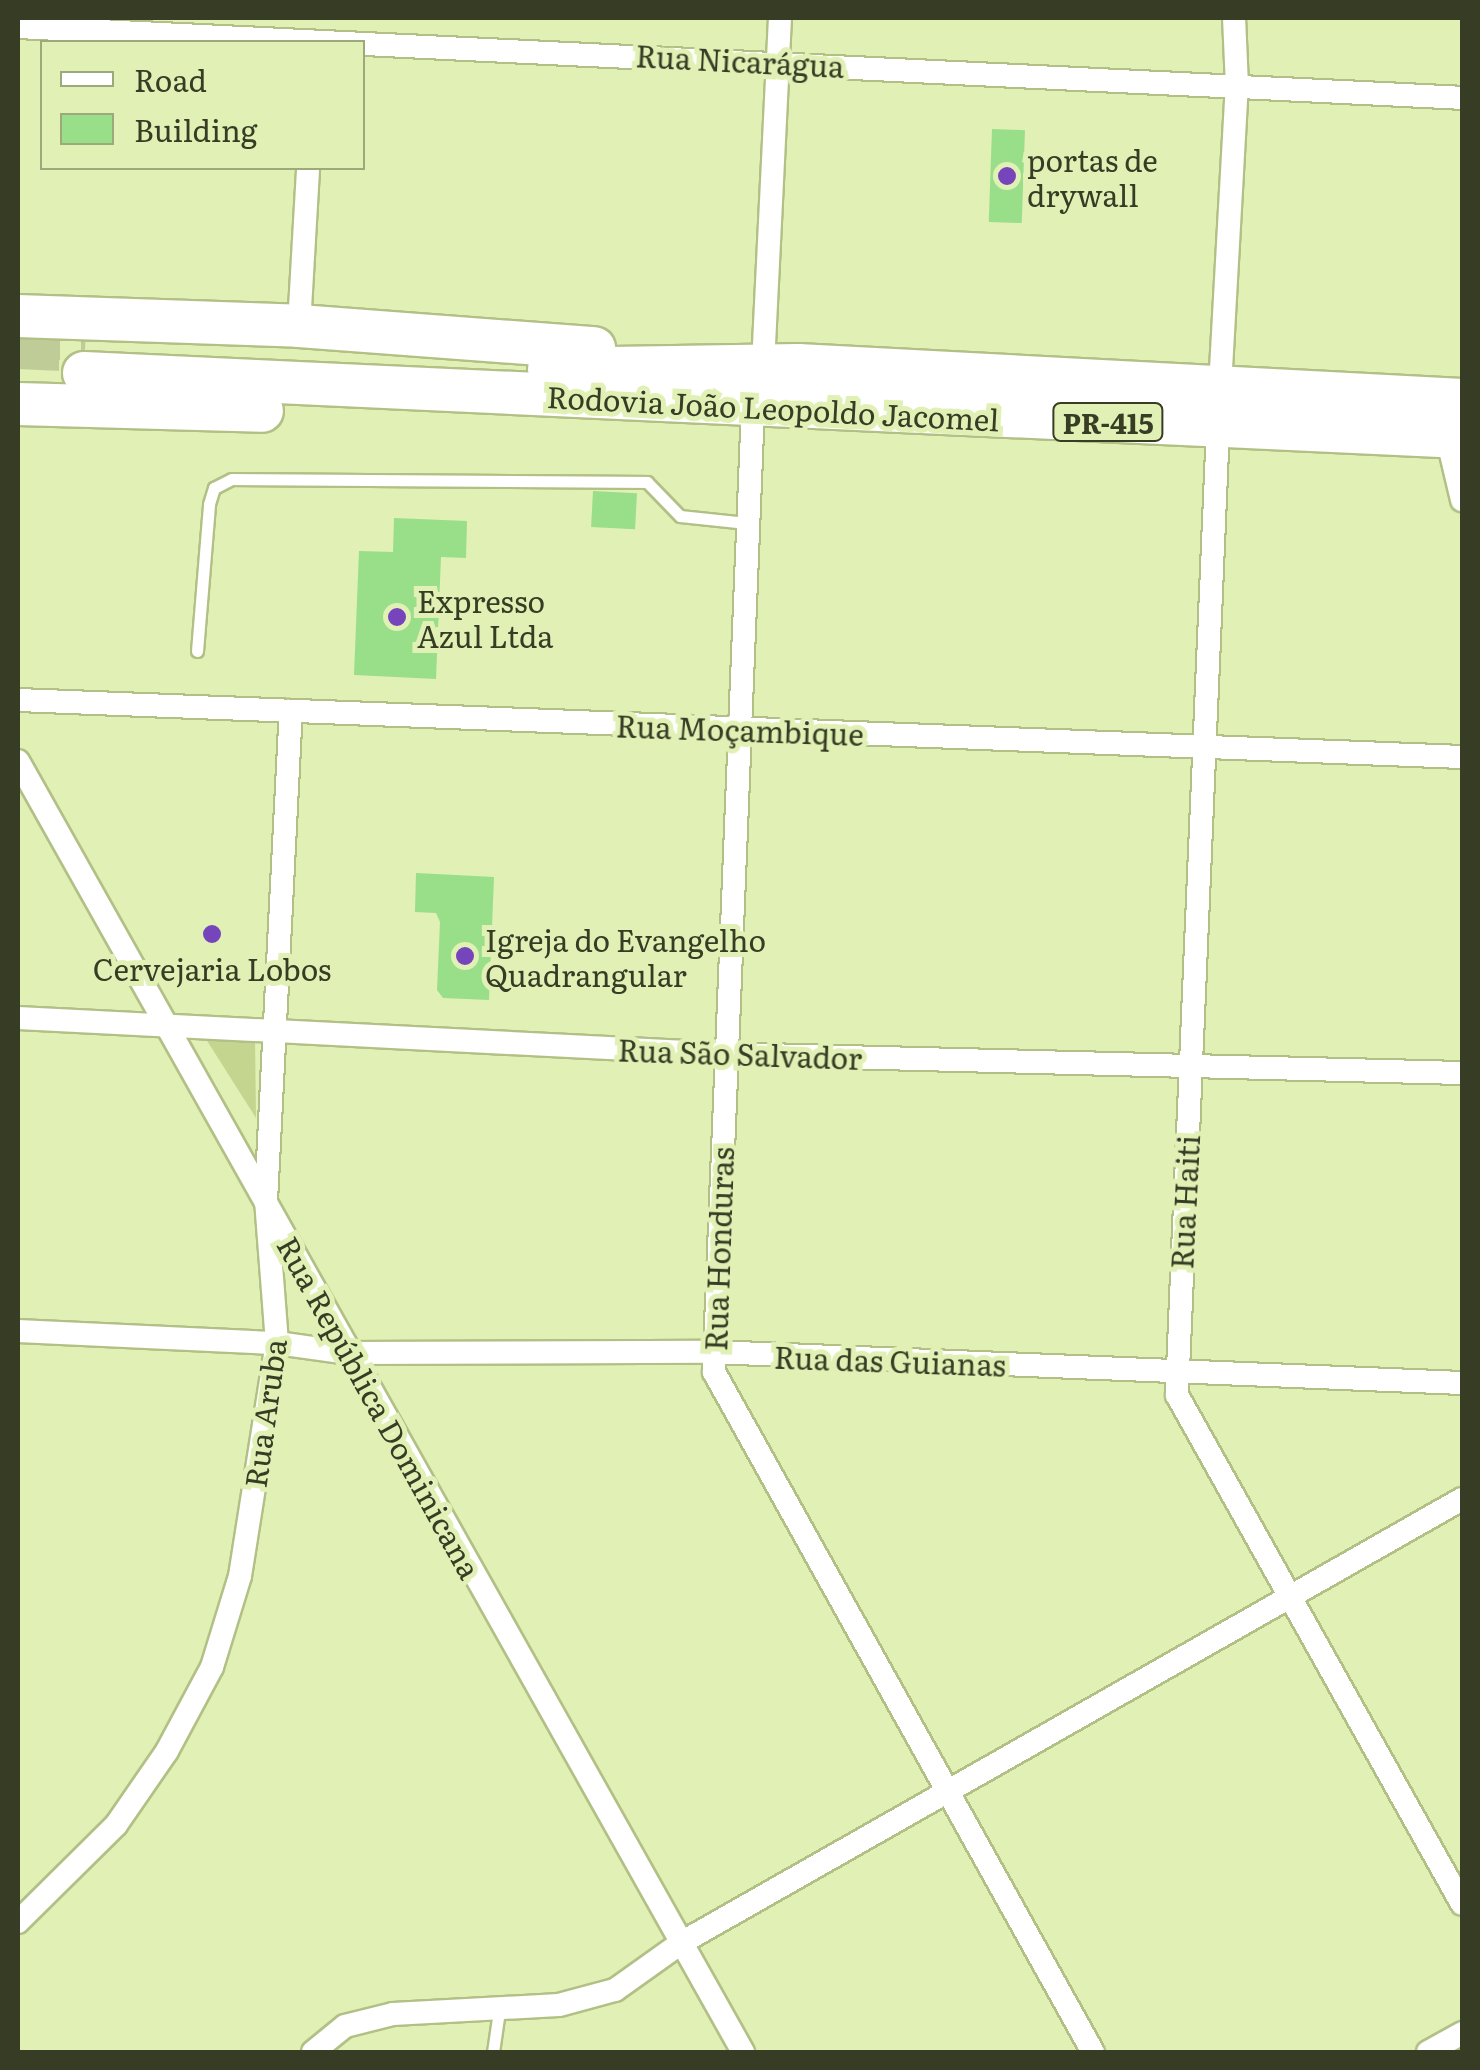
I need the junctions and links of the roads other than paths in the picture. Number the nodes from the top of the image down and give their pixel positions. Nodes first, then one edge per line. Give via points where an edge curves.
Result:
1 (780, 18) edge
2 (1234, 18) edge
3 (18, 27) edge
4 (315, 33) edge
5 (778, 61) junction
6 (1237, 86) junction
7 (1462, 98) edge
8 (308, 170) edge
9 (18, 316) edge
10 (299, 326) junction
11 (763, 365) junction
12 (638, 402) junction
13 (18, 404) edge
14 (753, 407) junction
15 (1219, 407) junction
16 (1457, 425) edge
17 (1462, 500) edge
18 (746, 523) junction
19 (197, 651) dead end
20 (18, 700) edge
21 (292, 711) junction
22 (740, 728) junction
23 (1206, 746) junction
24 (1462, 756) edge
25 (18, 761) edge
26 (18, 1018) edge
27 (163, 1025) junction
28 (271, 1031) junction
29 (726, 1054) junction
30 (1190, 1066) junction
31 (1462, 1074) edge
32 (266, 1201) junction
33 (18, 1331) edge
34 (278, 1343) junction
35 (349, 1352) junction
36 (713, 1352) junction
37 (1176, 1372) junction
38 (1462, 1383) edge
39 (1462, 1499) edge
40 (1289, 1597) junction
41 (948, 1792) junction
42 (1462, 1904) edge
43 (18, 1922) edge
44 (680, 1943) junction
45 (499, 2011) junction
46 (1462, 2033) edge
47 (314, 2052) edge
48 (493, 2052) edge
49 (744, 2052) edge
50 (1093, 2052) edge
51 (1428, 2052) edge

1 - 5 street
2 - 6 street, Rua Haiti
3 - 4 street, Rua Nicarágua
4 - 5 street, Rua Nicarágua
5 - 6 street, Rua Nicarágua
5 - 11 street
6 - 7 street, Rua Nicarágua
6 - 15 street, Rua Haiti
8 - 10 street
9 - 10 highway
10 - 11 highway
11 - 12 highway, Rodovia João Leopoldo Jacomel / PR-415 via 84,362
11 - 15 highway, Rodovia João Leopoldo Jacomel / PR-415
12 - 13 highway via 484,416
12 - 14 highway, Rodovia João Leopoldo Jacomel / PR-415
14 - 15 highway, Rodovia João Leopoldo Jacomel / PR-415
14 - 18 street, Rua Honduras
15 - 16 highway, Rodovia João Leopoldo Jacomel / PR-415
15 - 23 street, Rua Haiti
16 - 17 street
18 - 19 lane via 680,516 647,482 232,479 214,488 208,504
18 - 22 street, Rua Honduras
20 - 21 street, Rua Moçambique
21 - 22 street, Rua Moçambique
21 - 28 street, Rua Aruba
22 - 23 street, Rua Moçambique
22 - 29 street, Rua Honduras
23 - 24 street, Rua Moçambique
23 - 30 street, Rua Haiti
25 - 27 street, Rua República Dominicana
26 - 27 street, Rua São Salvador
27 - 28 street, Rua São Salvador
27 - 32 street, Rua República Dominicana
28 - 29 street, Rua São Salvador
28 - 32 street, Rua Aruba
29 - 30 street, Rua São Salvador
29 - 36 street, Rua Honduras
30 - 31 street, Rua São Salvador
30 - 37 street, Rua Haiti
32 - 34 street, Rua Aruba
32 - 35 street, Rua República Dominicana
33 - 34 street, Rua das Guianas
34 - 35 street, Rua das Guianas
34 - 43 street, Rua Aruba via 240,1576 212,1667 167,1751 116,1825
35 - 36 street, Rua das Guianas
35 - 44 street, Rua República Dominicana
36 - 37 street, Rua das Guianas
36 - 41 street, Rua Honduras via 723,1398
37 - 38 street, Rua das Guianas
37 - 40 street, Rua Haiti via 1176,1395
39 - 40 street
40 - 41 street
40 - 42 street, Rua Haiti
41 - 44 street
41 - 50 street, Rua Honduras
44 - 45 street via 615,1990
44 - 49 street, Rua República Dominicana
45 - 47 street via 393,2014 345,2026
45 - 48 lane
46 - 51 street

